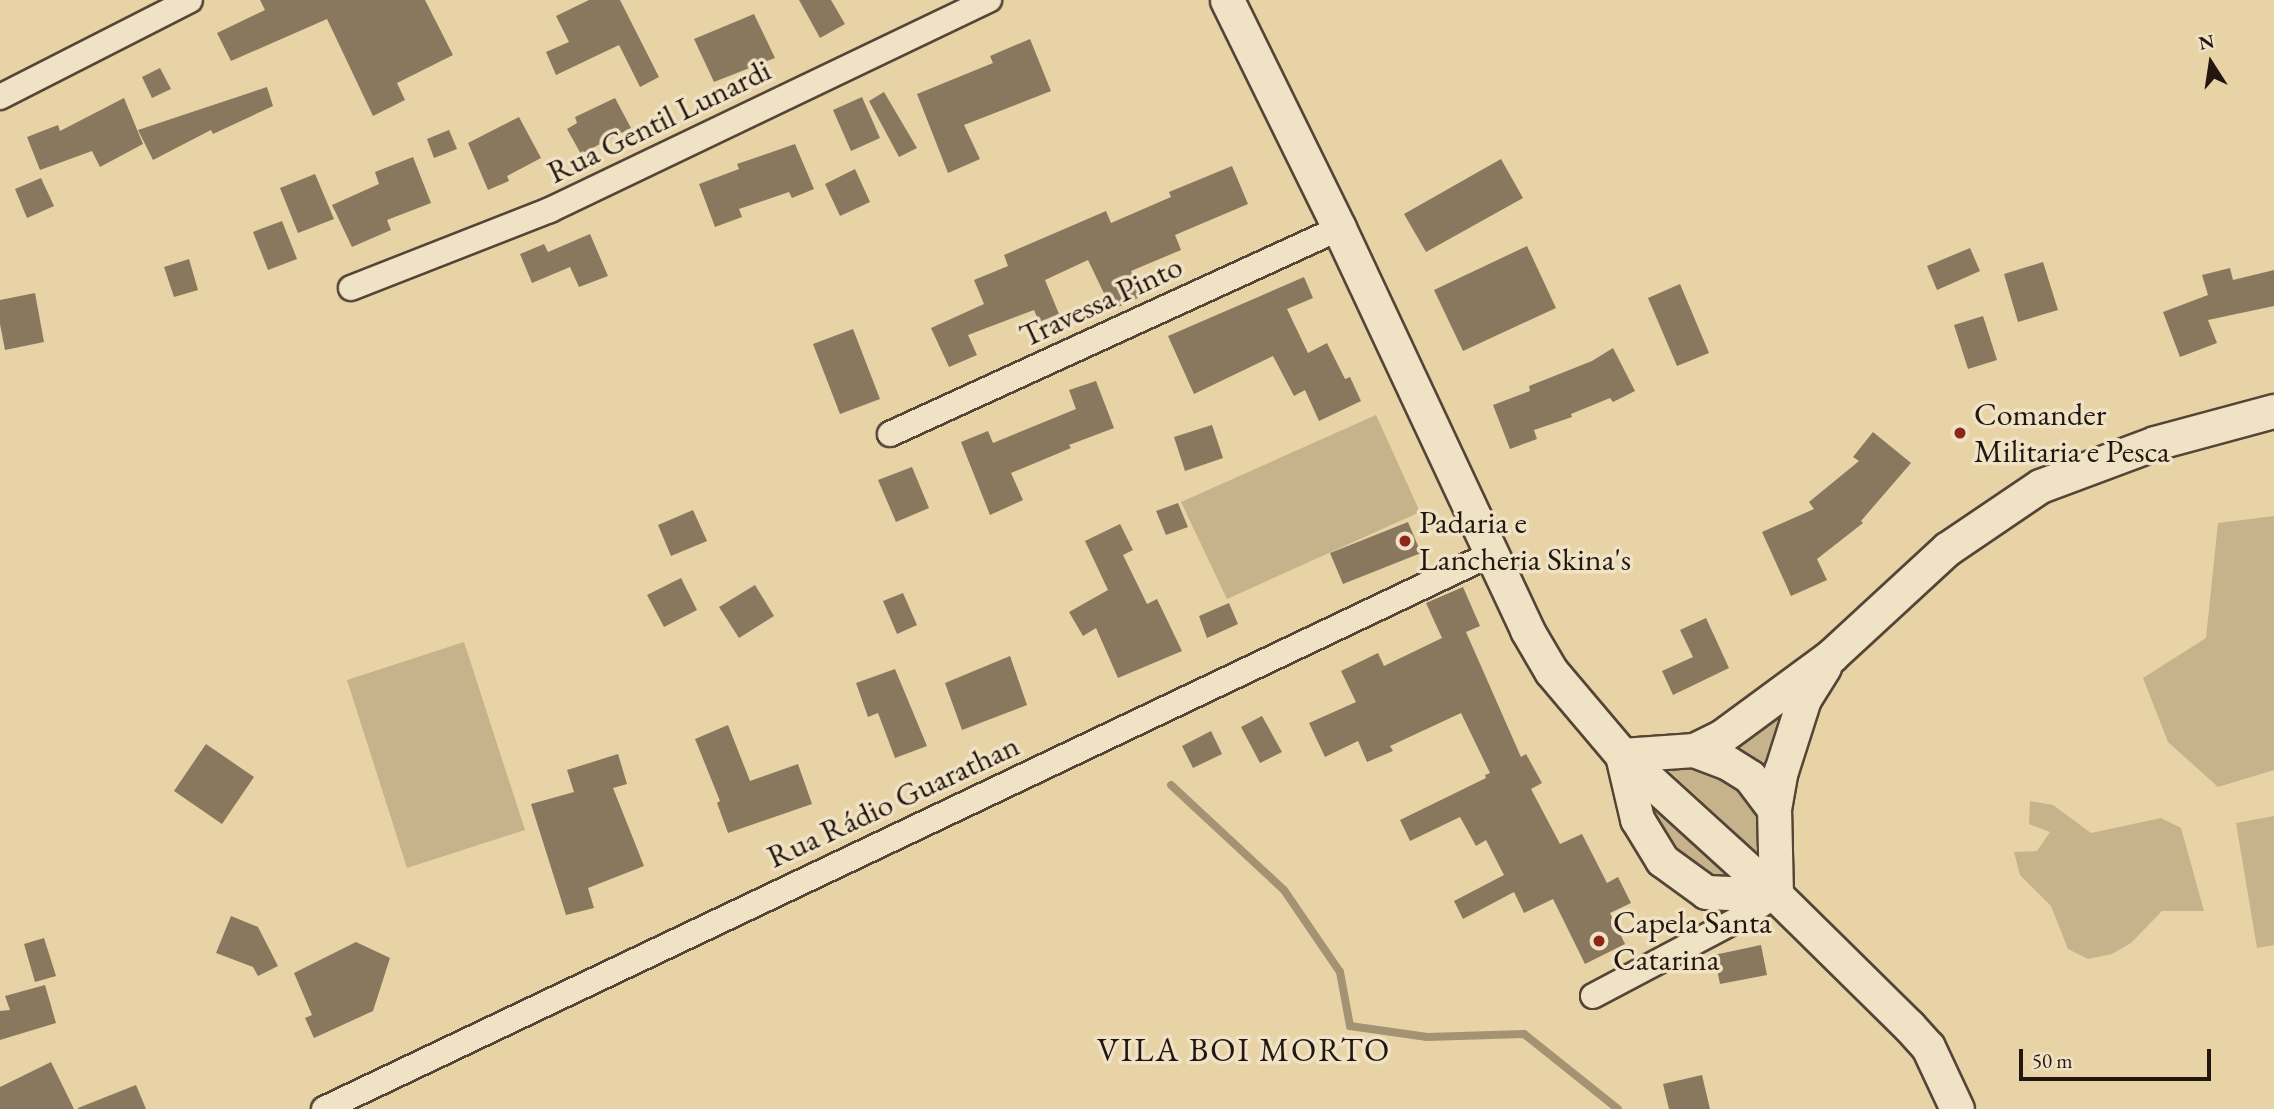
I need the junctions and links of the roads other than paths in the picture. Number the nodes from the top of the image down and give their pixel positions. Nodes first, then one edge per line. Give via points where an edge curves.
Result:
1 (190, 0) edge
2 (989, 0) edge
3 (1227, 0) edge
4 (0, 97) edge
5 (1339, 228) junction
6 (351, 288) dead end
7 (2274, 411) edge
8 (890, 435) dead end
9 (1491, 554) junction
10 (1831, 656) junction
11 (1694, 750) junction
12 (1622, 755) junction
13 (1774, 809) junction
14 (1776, 895) junction
15 (1593, 996) dead end
16 (1947, 1105) edge
17 (324, 1109) edge

1 - 4 street
2 - 6 street, Rua Gentil Lunardi via 551,210
3 - 5 street
5 - 8 street, Travessa Pinto
5 - 9 street
7 - 10 street via 2155,443 2040,486 1947,549
9 - 12 street via 1550,671
9 - 17 street, Rua Rádio Guarathan
10 - 11 street via 1721,737
10 - 13 street via 1804,699
11 - 12 street
11 - 13 street via 1728,763 1750,778
12 - 14 street
12 - 14 street via 1637,819 1662,860 1706,892
13 - 14 street
14 - 15 street
14 - 16 street via 1928,1047

